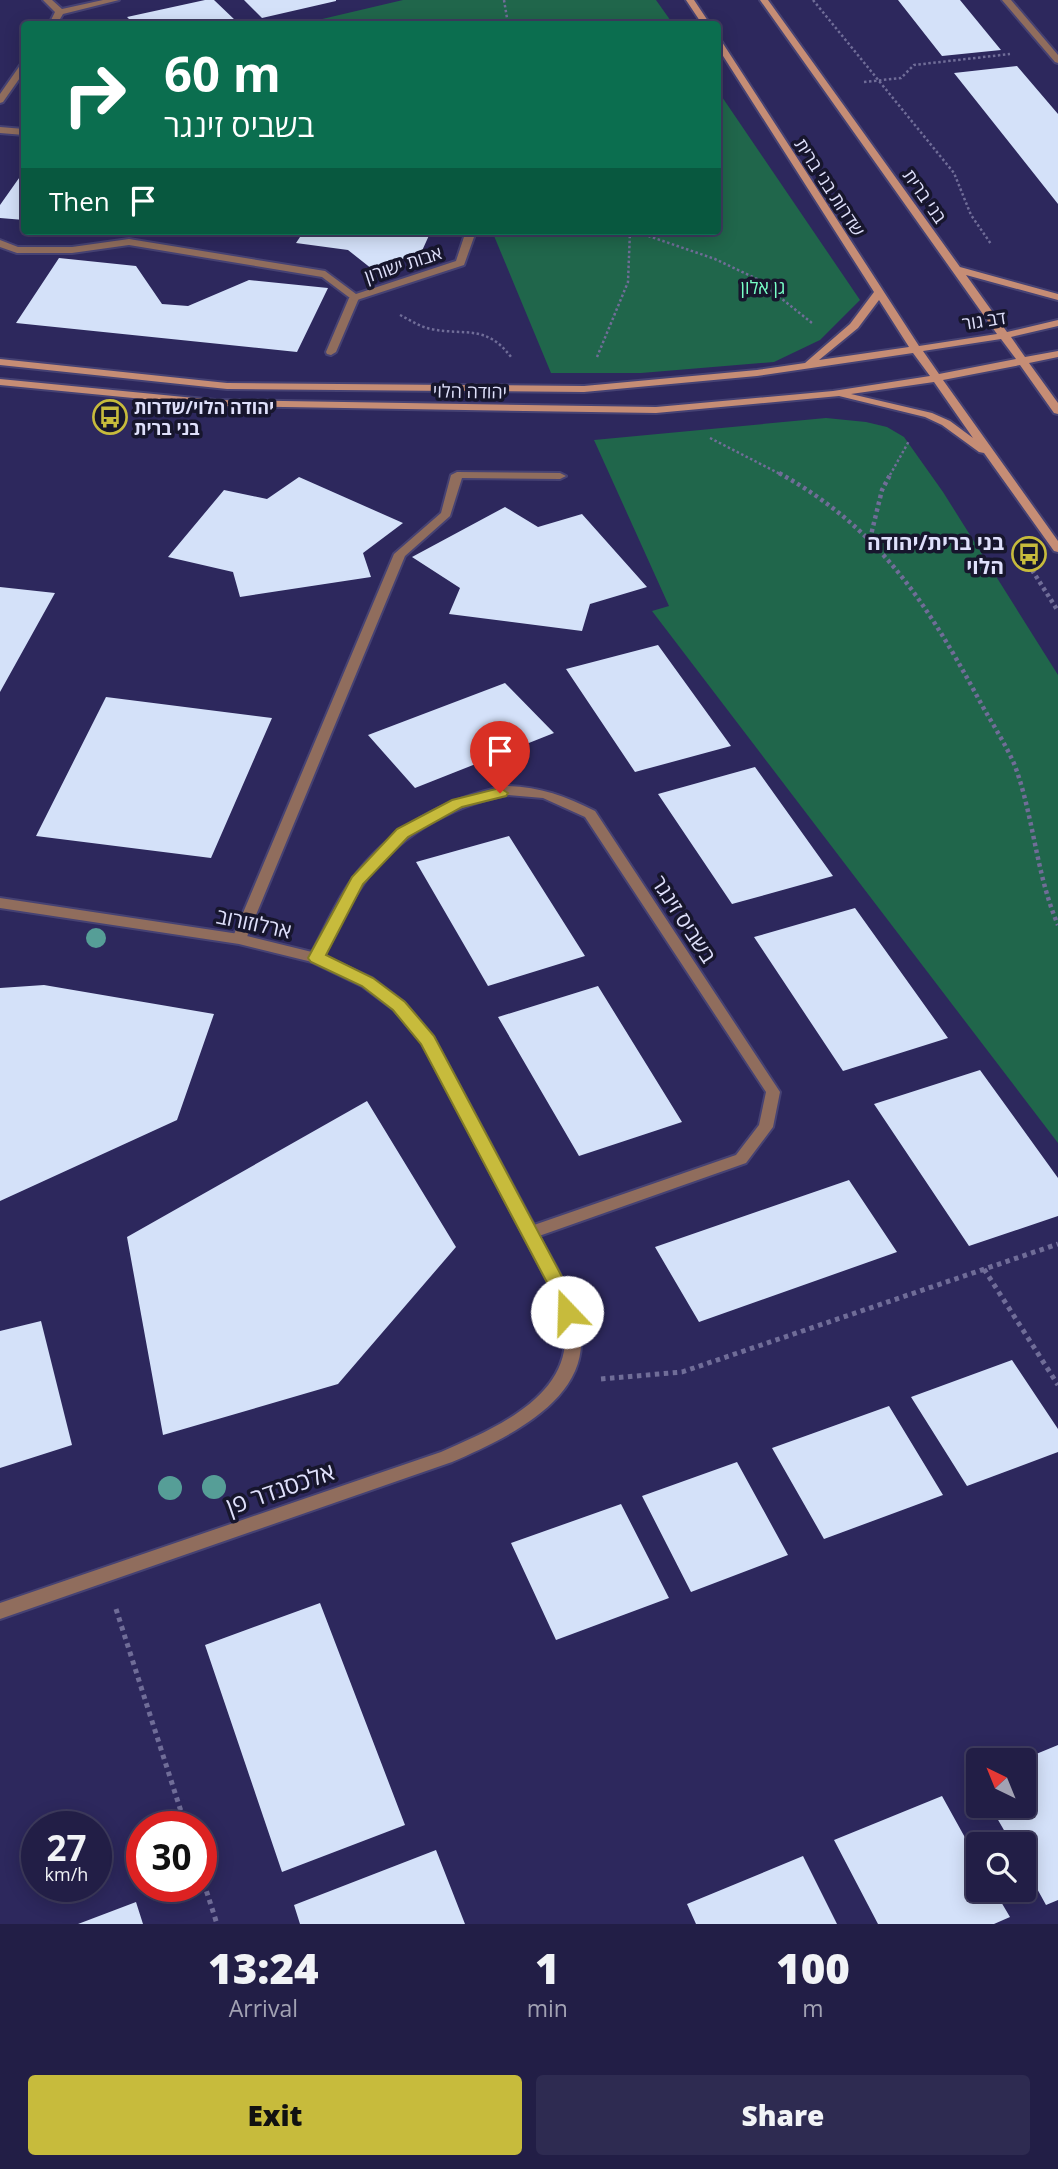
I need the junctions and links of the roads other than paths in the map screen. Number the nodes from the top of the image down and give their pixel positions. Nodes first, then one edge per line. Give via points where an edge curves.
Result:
1 (47, 0) edge
2 (115, 0) edge
3 (690, 0) edge
4 (764, 0) edge
5 (1006, 0) edge
6 (60, 12) junction
7 (55, 21) edge
8 (704, 21) edge
9 (721, 48) edge
10 (1058, 60) edge
11 (21, 70) edge
12 (0, 100) edge
13 (0, 130) edge
14 (21, 132) edge
15 (469, 235) edge
16 (0, 243) edge
17 (955, 269) junction
18 (879, 292) junction
19 (1058, 297) edge
20 (354, 298) junction
21 (1058, 323) edge
22 (1003, 336) junction
23 (915, 348) junction
24 (331, 352) dead end
25 (1058, 355) edge
26 (0, 362) edge
27 (1024, 363) junction
28 (808, 365) junction
29 (937, 378) junction
30 (0, 382) edge
31 (833, 394) junction
32 (1058, 411) edge
33 (993, 457) junction
34 (560, 476) dead end
35 (1058, 549) edge
36 (0, 903) edge
37 (239, 939) junction
38 (316, 958) junction
39 (529, 1233) junction
40 (559, 1383) joint
41 (0, 1611) edge

1 - 6 street
2 - 6 street
3 - 8 main road
4 - 17 main road, בני ברית
5 - 10 street
6 - 7 street
9 - 18 main road, שדרות בני ברית
11 - 12 street
13 - 14 street
15 - 20 street, אבות ישורון via 460,263
16 - 20 street, אבות ישורון via 17,250 72,250 129,242 325,274
17 - 19 main road
17 - 22 main road, בני ברית
18 - 23 main road, שדרות בני ברית
18 - 28 main road via 844,336
20 - 24 street
21 - 22 main road, דב גור
22 - 23 main road, דב גור
22 - 27 main road, בני ברית
23 - 28 main road, יהודה הלוי
23 - 29 main road
25 - 27 main road
26 - 28 main road, יהודה הלוי via 228,386 584,389
27 - 29 main road
27 - 32 main road, בני ברית
29 - 31 main road, יהודה הלוי
29 - 33 main road
30 - 31 main road, יהודה הלוי via 215,403 656,410
31 - 33 main road via 928,415
33 - 35 main road
34 - 37 street via 457,475 446,514 400,554
36 - 37 street, ארלוזורוב
37 - 38 street, ארלוזורוב
38 - 39 street, ארלוזורוב via 367,982 399,1006 428,1040
38 - 39 street, בשביס זינגר via 357,881 402,833 457,803 528,791 560,798 590,814 772,1092 766,1127 741,1159
39 - 40 street, ארלוזורוב via 560,1290 573,1333 570,1359
40 - 41 street, אלכסנדר פן via 527,1417 446,1457

